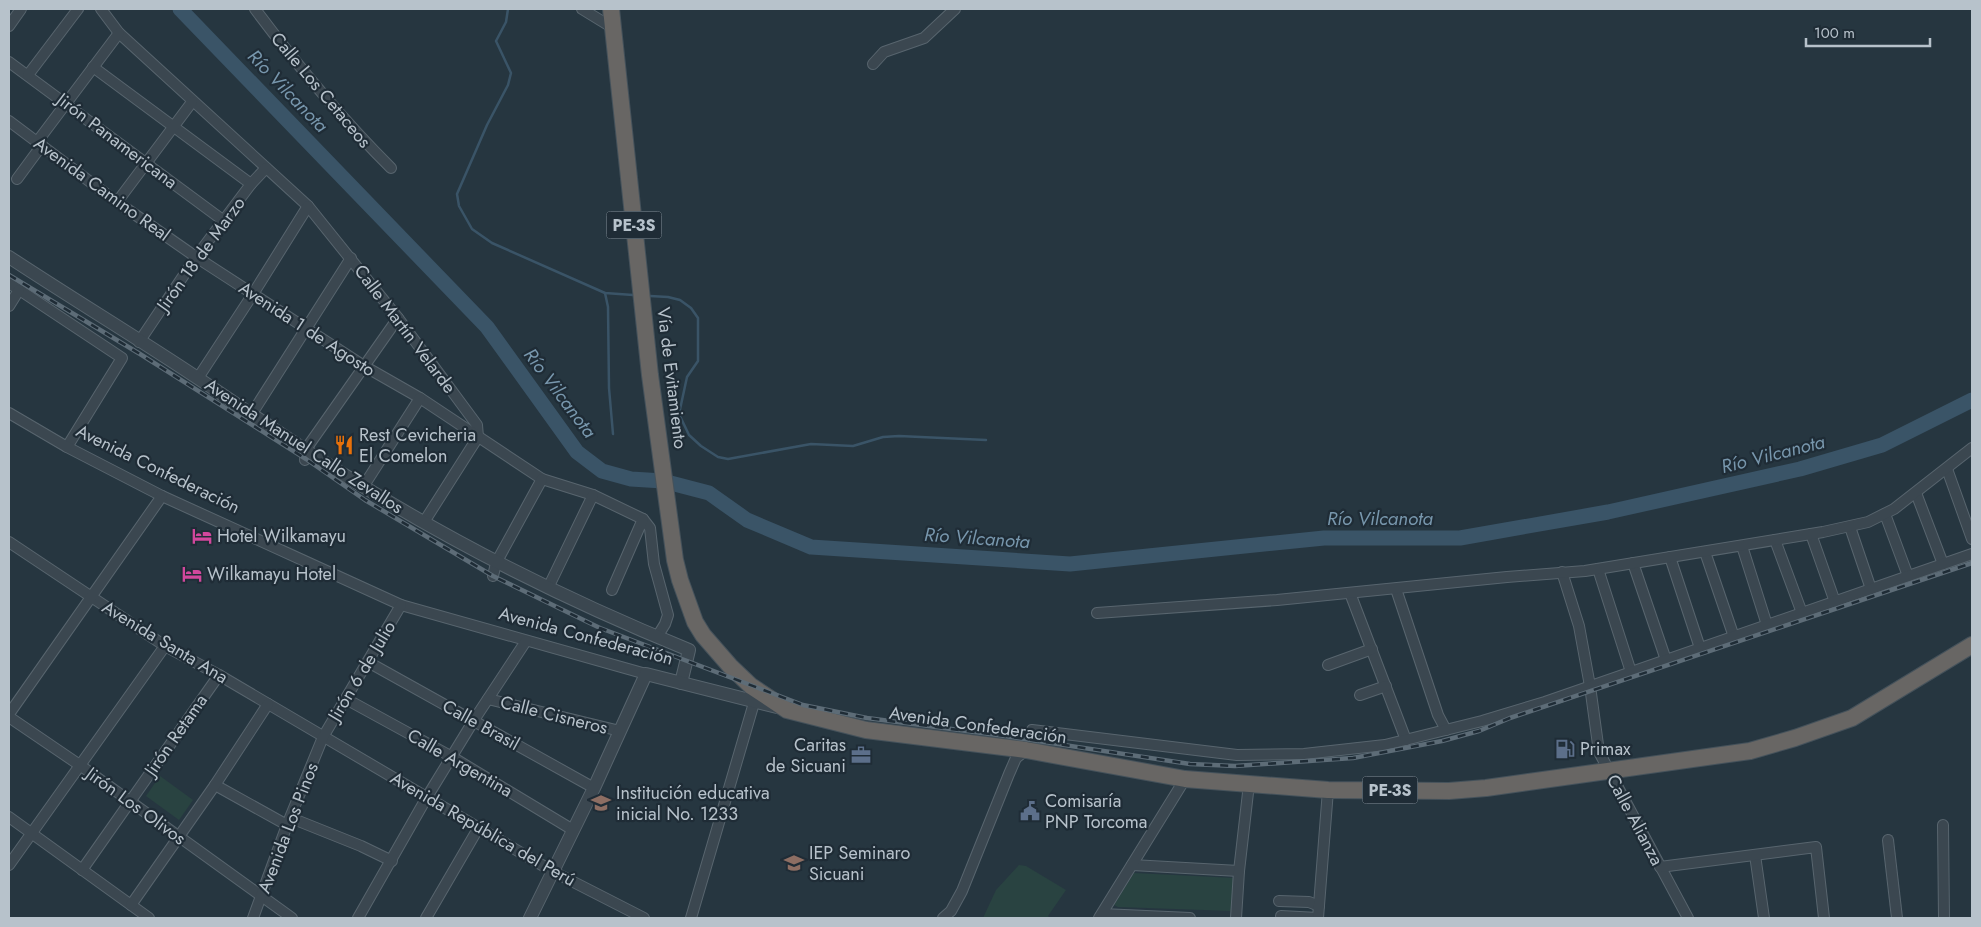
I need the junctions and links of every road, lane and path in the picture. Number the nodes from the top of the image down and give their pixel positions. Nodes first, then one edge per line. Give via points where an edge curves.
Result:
1 (21, 9) edge
2 (78, 9) edge
3 (101, 9) edge
4 (255, 9) edge
5 (582, 9) edge
6 (611, 9) edge
7 (955, 9) edge
8 (9, 26) edge
9 (613, 28) junction
10 (119, 33) junction
11 (9, 62) edge
12 (873, 64) dead end
13 (93, 67) junction
14 (28, 75) junction
15 (192, 102) junction
16 (65, 103) junction
17 (9, 121) edge
18 (174, 128) junction
19 (40, 144) junction
20 (146, 163) junction
21 (266, 168) junction
22 (390, 168) dead end
23 (17, 179) dead end
24 (251, 184) junction
25 (117, 202) junction
26 (308, 206) junction
27 (224, 221) junction
28 (9, 256) edge
29 (196, 257) junction
30 (351, 258) junction
31 (9, 284) edge
32 (19, 290) junction
33 (253, 294) junction
34 (9, 306) edge
35 (398, 318) junction
36 (305, 328) junction
37 (139, 342) junction
38 (364, 366) junction
39 (198, 378) junction
40 (420, 398) junction
41 (9, 413) edge
42 (251, 415) junction
43 (478, 437) junction
44 (67, 446) junction
45 (1972, 448) edge
46 (306, 455) junction
47 (1947, 468) junction
48 (542, 479) junction
49 (363, 487) junction
50 (1916, 493) junction
51 (593, 495) junction
52 (162, 496) junction
53 (1885, 514) junction
54 (643, 519) junction
55 (424, 522) junction
56 (1850, 527) junction
57 (1811, 534) junction
58 (1972, 539) edge
59 (1775, 540) junction
60 (9, 542) edge
61 (1742, 546) junction
62 (1705, 552) junction
63 (1972, 554) edge
64 (1670, 557) junction
65 (496, 563) junction
66 (1633, 563) junction
67 (1943, 564) junction
68 (1598, 569) junction
69 (1562, 572) junction
70 (493, 576) dead end
71 (1908, 576) junction
72 (548, 588) junction
73 (1396, 589) junction
74 (1871, 589) junction
75 (612, 590) dead end
76 (1350, 593) junction
77 (91, 597) junction
78 (1834, 602) junction
79 (401, 605) junction
80 (1097, 613) dead end
81 (1802, 613) junction
82 (1767, 625) junction
83 (704, 635) junction
84 (1734, 636) junction
85 (657, 637) junction
86 (526, 641) junction
87 (1972, 645) edge
88 (165, 646) junction
89 (1700, 648) junction
90 (1372, 649) junction
91 (689, 650) junction
92 (1666, 660) junction
93 (368, 662) junction
94 (1328, 665) dead end
95 (1631, 672) junction
96 (646, 674) junction
97 (219, 675) junction
98 (681, 683) junction
99 (1386, 686) junction
100 (1590, 686) junction
101 (1360, 695) dead end
102 (756, 696) junction
103 (346, 699) junction
104 (488, 699) junction
105 (268, 704) junction
106 (787, 710) joint
107 (9, 716) edge
108 (474, 720) junction
109 (1446, 730) junction
110 (620, 731) junction
111 (323, 737) junction
112 (1406, 740) junction
113 (1026, 750) junction
114 (452, 757) junction
115 (81, 766) junction
116 (1608, 771) junction
117 (1185, 778) junction
118 (1249, 784) junction
119 (215, 785) junction
120 (594, 788) junction
121 (1328, 790) junction
122 (427, 797) junction
123 (130, 800) junction
124 (9, 817) edge
125 (289, 821) junction
126 (1943, 825) dead end
127 (479, 827) junction
128 (573, 830) junction
129 (32, 833) junction
130 (178, 837) junction
131 (1888, 840) dead end
132 (1755, 855) junction
133 (392, 861) junction
134 (9, 865) edge
135 (1132, 865) junction
136 (1660, 867) junction
137 (82, 870) junction
138 (552, 871) junction
139 (1239, 871) junction
140 (262, 897) junction
141 (1278, 901) dead end
142 (132, 905) junction
143 (1319, 906) junction
144 (1100, 916) edge
145 (1281, 916) dead end
146 (150, 918) edge
147 (253, 918) edge
148 (292, 918) edge
149 (358, 918) edge
150 (426, 918) edge
151 (530, 918) edge
152 (644, 918) edge
153 (692, 918) edge
154 (943, 918) edge
155 (1190, 918) edge
156 (1236, 918) edge
157 (1318, 918) edge
158 (1688, 918) edge
159 (1764, 918) edge
160 (1824, 918) edge
161 (1897, 918) edge
162 (1944, 918) edge

1 - 8 street
2 - 14 street
3 - 10 street, Calle Martín Velarde
4 - 22 street, Calle Los Cetaceos via 350,128
5 - 9 street
6 - 9 highway, Vía de Evitamiento / PE-3S
7 - 12 street via 924,38 884,52
9 - 83 highway, Vía de Evitamiento / PE-3S via 648,356 671,531 680,580 695,622
10 - 13 street
10 - 15 street, Calle Martín Velarde
11 - 14 street, Jirón Panamericana
13 - 16 street
13 - 18 street
14 - 16 street, Jirón Panamericana
15 - 18 street
15 - 21 street, Calle Martín Velarde
16 - 19 street
16 - 20 street, Jirón Panamericana
17 - 19 street, Avenida Camino Real
18 - 20 street
18 - 24 street
19 - 23 street
19 - 25 street, Avenida Camino Real
20 - 25 street
20 - 27 street, Jirón Panamericana
21 - 24 street, Jirón 18 de Marzo
21 - 26 street, Calle Martín Velarde
24 - 27 street, Jirón 18 de Marzo
25 - 29 street, Avenida Camino Real
26 - 30 street, Calle Martín Velarde
26 - 33 street
27 - 29 street, Jirón 18 de Marzo
28 - 37 street, Avenida Manuel Callo Zevallos
29 - 33 street, Avenida 1 de Agosto
29 - 37 street, Jirón 18 de Marzo
30 - 35 street, Calle Martín Velarde
30 - 36 street
31 - 32 street
32 - 34 street
32 - 44 street via 122,358
33 - 36 street, Avenida 1 de Agosto
33 - 39 street
35 - 38 street
35 - 43 street, Calle Martín Velarde via 477,424
36 - 38 street, Avenida 1 de Agosto
36 - 42 street
37 - 39 street, Avenida Manuel Callo Zevallos
38 - 40 street, Avenida 1 de Agosto
38 - 46 street
39 - 42 street, Avenida Manuel Callo Zevallos
40 - 43 street, Avenida 1 de Agosto
40 - 49 street
41 - 44 street, Avenida Confederación
42 - 46 street, Avenida Manuel Callo Zevallos
43 - 48 street
43 - 55 street
44 - 52 street, Avenida Confederación
45 - 47 street
46 - 49 street, Avenida Manuel Callo Zevallos
47 - 50 street
47 - 58 street
48 - 51 street
48 - 65 street
49 - 55 street, Avenida Manuel Callo Zevallos
50 - 53 street
50 - 67 street
51 - 54 street
51 - 72 street
52 - 77 street
52 - 79 street, Avenida Confederación
53 - 56 street
53 - 71 street
54 - 75 street
54 - 85 street via 650,528 654,564 668,615
55 - 65 street, Avenida Manuel Callo Zevallos
56 - 57 street
56 - 74 street
57 - 59 street
57 - 78 street
59 - 61 street
59 - 81 street
60 - 77 street, Avenida Santa Ana
61 - 62 street
61 - 82 street
62 - 64 street
62 - 84 street
63 - 67 street
64 - 66 street
64 - 89 street
65 - 70 street
65 - 72 street, Avenida Manuel Callo Zevallos
66 - 68 street
66 - 92 street
67 - 71 street
68 - 69 street
68 - 95 street
69 - 73 street
69 - 100 street, Calle Alianza via 1578,626
71 - 74 street
72 - 85 street, Avenida Manuel Callo Zevallos
73 - 76 street
73 - 109 street via 1438,715
74 - 78 street
76 - 80 street
76 - 90 street
77 - 88 street, Avenida Santa Ana
77 - 107 street
78 - 81 street
79 - 86 street, Avenida Confederación
79 - 93 street, Jirón 6 de Julio
81 - 82 street
82 - 84 street
83 - 91 street
83 - 102 highway, Vía de Evitamiento / PE-3S
84 - 89 street
85 - 91 street, Avenida Manuel Callo Zevallos
86 - 96 street, Avenida Confederación
86 - 104 street
87 - 116 highway, Avenida Confederación / PE-3S via 1852,718 1814,732 1750,751
88 - 97 street, Avenida Santa Ana
88 - 115 street
89 - 92 street
90 - 94 street
90 - 99 street
91 - 98 street
92 - 95 street
93 - 103 street, Jirón 6 de Julio
93 - 108 street, Calle Brasil
95 - 100 street
96 - 98 street, Avenida Confederación
96 - 110 street
97 - 105 street, Avenida Santa Ana
97 - 123 street, Jirón Retama
98 - 102 street, Avenida Confederación
99 - 101 street
99 - 112 street
100 - 109 street
100 - 116 street, Calle Alianza via 1599,752
102 - 106 highway, Vía de Evitamiento / PE-3S
102 - 153 street
103 - 111 street, Jirón 6 de Julio
103 - 114 street, Calle Argentina
104 - 108 street
104 - 110 street, Calle Cisneros
105 - 111 street, Avenida Santa Ana
105 - 119 street
106 - 113 highway, Avenida Confederación / PE-3S via 866,730
107 - 115 street, Jirón Los Olivos
108 - 114 street
108 - 120 street, Calle Brasil
109 - 112 street
110 - 120 street
111 - 122 street, Avenida República del Perú
111 - 125 street, Avenida Los Pinos
112 - 113 street via 1304,754 1237,755 1032,730
113 - 117 highway, Avenida Confederación / PE-3S
113 - 154 street via 1016,758 962,891
114 - 122 street
114 - 128 street, Calle Argentina
115 - 123 street, Jirón Los Olivos
115 - 129 street
116 - 121 highway, Avenida Confederación / PE-3S via 1524,784 1449,790
116 - 136 street, Calle Alianza
117 - 118 highway, Avenida Confederación / PE-3S
117 - 135 street
118 - 121 highway, Avenida Confederación / PE-3S
118 - 139 street
119 - 125 street
119 - 130 street
120 - 128 street
121 - 143 street
122 - 127 street, Avenida República del Perú
122 - 133 street
123 - 130 street, Jirón Los Olivos
123 - 137 street, Jirón Retama
124 - 129 street
125 - 133 street via 361,846
125 - 140 street, Avenida Los Pinos
126 - 162 street
127 - 138 street, Avenida República del Perú
127 - 150 street
128 - 138 street
129 - 134 street
129 - 137 street
130 - 140 street, Jirón Los Olivos
130 - 142 street
131 - 161 street
132 - 136 street
132 - 159 street
132 - 160 street via 1816,847
133 - 149 street
135 - 139 street
135 - 144 street
136 - 158 street, Calle Alianza
137 - 142 street
138 - 151 street
138 - 152 street, Avenida República del Perú
139 - 156 street
140 - 147 street, Avenida Los Pinos
140 - 148 street, Jirón Los Olivos
141 - 143 street via 1309,902
142 - 146 street
143 - 157 street
144 - 155 street
145 - 157 street

